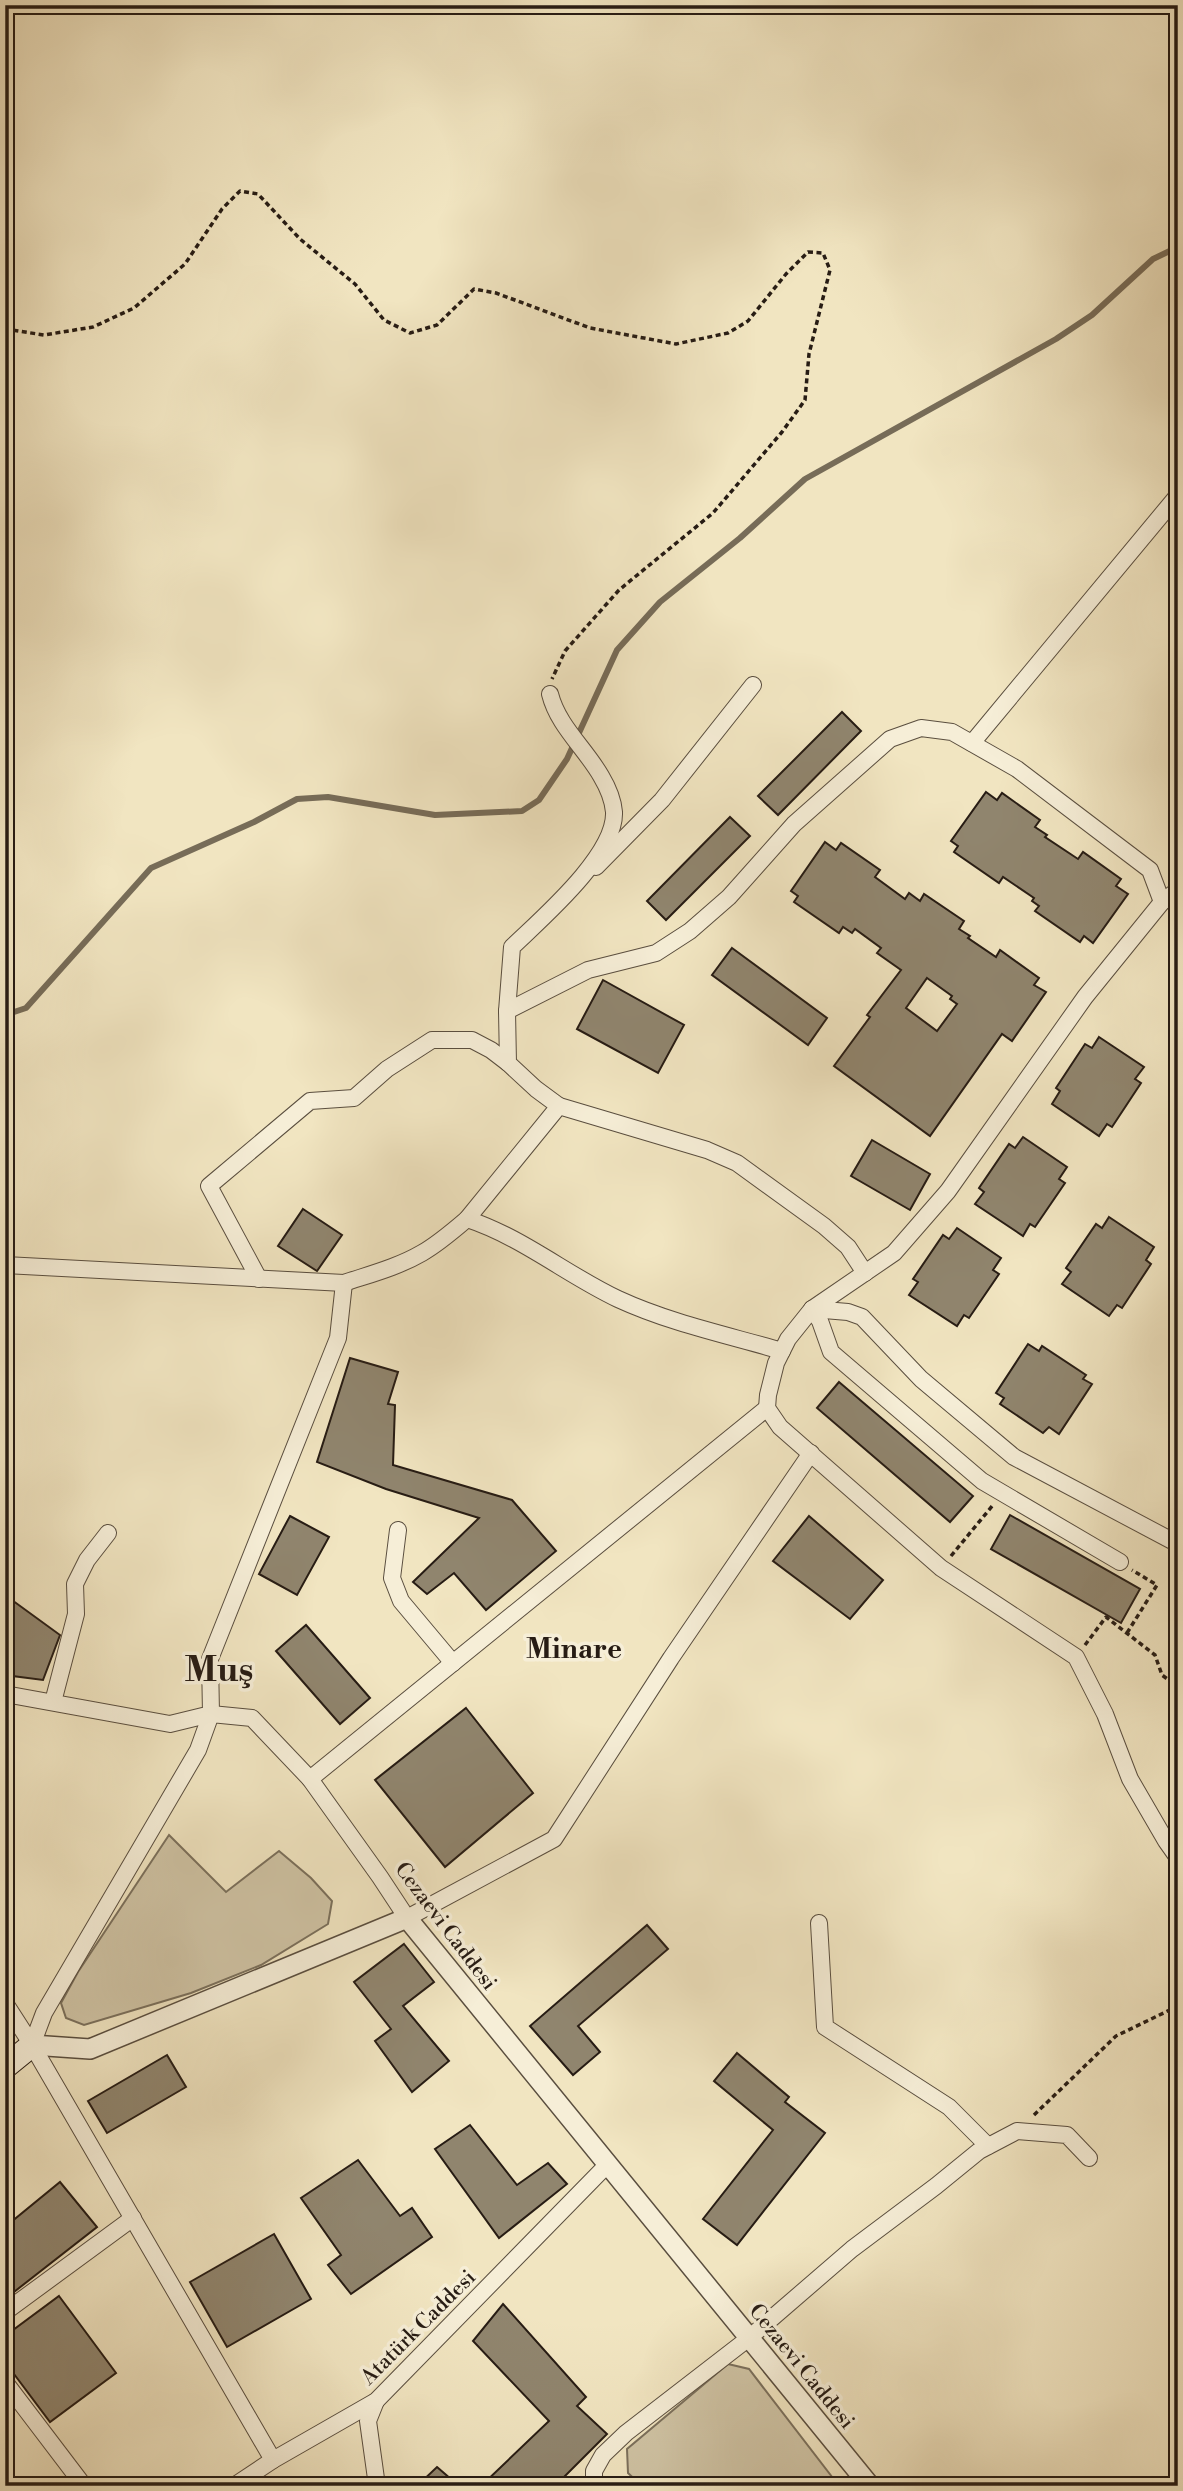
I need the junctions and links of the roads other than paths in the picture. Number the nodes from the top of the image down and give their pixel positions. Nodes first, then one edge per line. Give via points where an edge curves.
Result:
1 (1178, 495) edge
2 (753, 685) dead end
3 (552, 702) road end
4 (972, 743) junction
5 (574, 887) junction
6 (1178, 890) edge
7 (1162, 902) junction
8 (507, 1011) junction
9 (508, 1063) junction
10 (559, 1106) junction
11 (467, 1219) junction
12 (5, 1265) edge
13 (865, 1273) junction
14 (259, 1279) junction
15 (344, 1283) junction
16 (812, 1309) junction
17 (782, 1351) junction
18 (767, 1408) junction
19 (811, 1453) junction
20 (398, 1530) dead end
21 (108, 1533) dead end
22 (1178, 1544) edge
23 (1120, 1562) road end
24 (453, 1663) junction
25 (5, 1693) edge
26 (53, 1702) junction
27 (211, 1714) junction
28 (310, 1779) junction
29 (1178, 1858) edge
30 (407, 1918) junction
31 (819, 1923) dead end
32 (5, 2003) edge
33 (32, 2045) junction
34 (5, 2067) edge
35 (988, 2146) junction
36 (1089, 2158) dead end
37 (607, 2165) junction
38 (133, 2218) junction
39 (5, 2312) edge
40 (749, 2338) junction
41 (5, 2382) edge
42 (376, 2401) junction
43 (273, 2460) junction
44 (84, 2486) edge
45 (234, 2486) edge
46 (377, 2486) edge
47 (594, 2486) edge
48 (870, 2486) edge

1 - 4 street
2 - 5 street via 662,800
3 - 5 street via 601,776 614,812 599,853
4 - 7 street via 1017,769 1150,870
4 - 8 street via 952,732 921,728 890,739 794,824 729,897 690,930 656,953 588,970
5 - 8 street via 512,947
6 - 7 street
7 - 13 street via 1085,997 948,1191 894,1252
8 - 9 street
9 - 10 street
9 - 14 street via 472,1040 432,1040 387,1069 354,1098 310,1101 209,1186
10 - 11 street
10 - 13 street via 737,1163 824,1226 848,1247
11 - 15 street via 424,1252
11 - 17 street via 527,1246 645,1311
12 - 14 street
13 - 16 street
14 - 15 street
15 - 27 street via 338,1338 209,1660
16 - 17 street
16 - 22 street via 862,1317 921,1379 1014,1457
16 - 23 street via 831,1352 982,1481
17 - 18 street
18 - 19 street via 780,1427
18 - 24 street
19 - 29 street via 941,1568 1076,1657 1130,1779
19 - 30 street via 554,1839
20 - 24 street via 392,1578 401,1601
21 - 26 street via 75,1584 76,1614
24 - 28 street
25 - 26 street, Cezaevi Caddesi
26 - 27 street, Cezaevi Caddesi via 170,1724
27 - 28 street, Cezaevi Caddesi via 252,1717
27 - 33 street via 198,1750 44,2013
28 - 30 street, Cezaevi Caddesi
30 - 33 street via 90,2049
30 - 37 street, Cezaevi Caddesi
31 - 35 street via 825,2027 949,2107
32 - 33 street
33 - 34 main road
33 - 38 street
35 - 36 street via 1017,2131 1067,2135
35 - 40 street via 852,2249
37 - 40 street, Cezaevi Caddesi
37 - 42 street, Atatürk Caddesi
38 - 39 street
38 - 43 street
40 - 47 street via 626,2433 603,2455 594,2471
40 - 48 street, Cezaevi Caddesi
41 - 44 street
42 - 43 street, Atatürk Caddesi
42 - 46 street via 368,2421
43 - 45 street, Atatürk Caddesi

